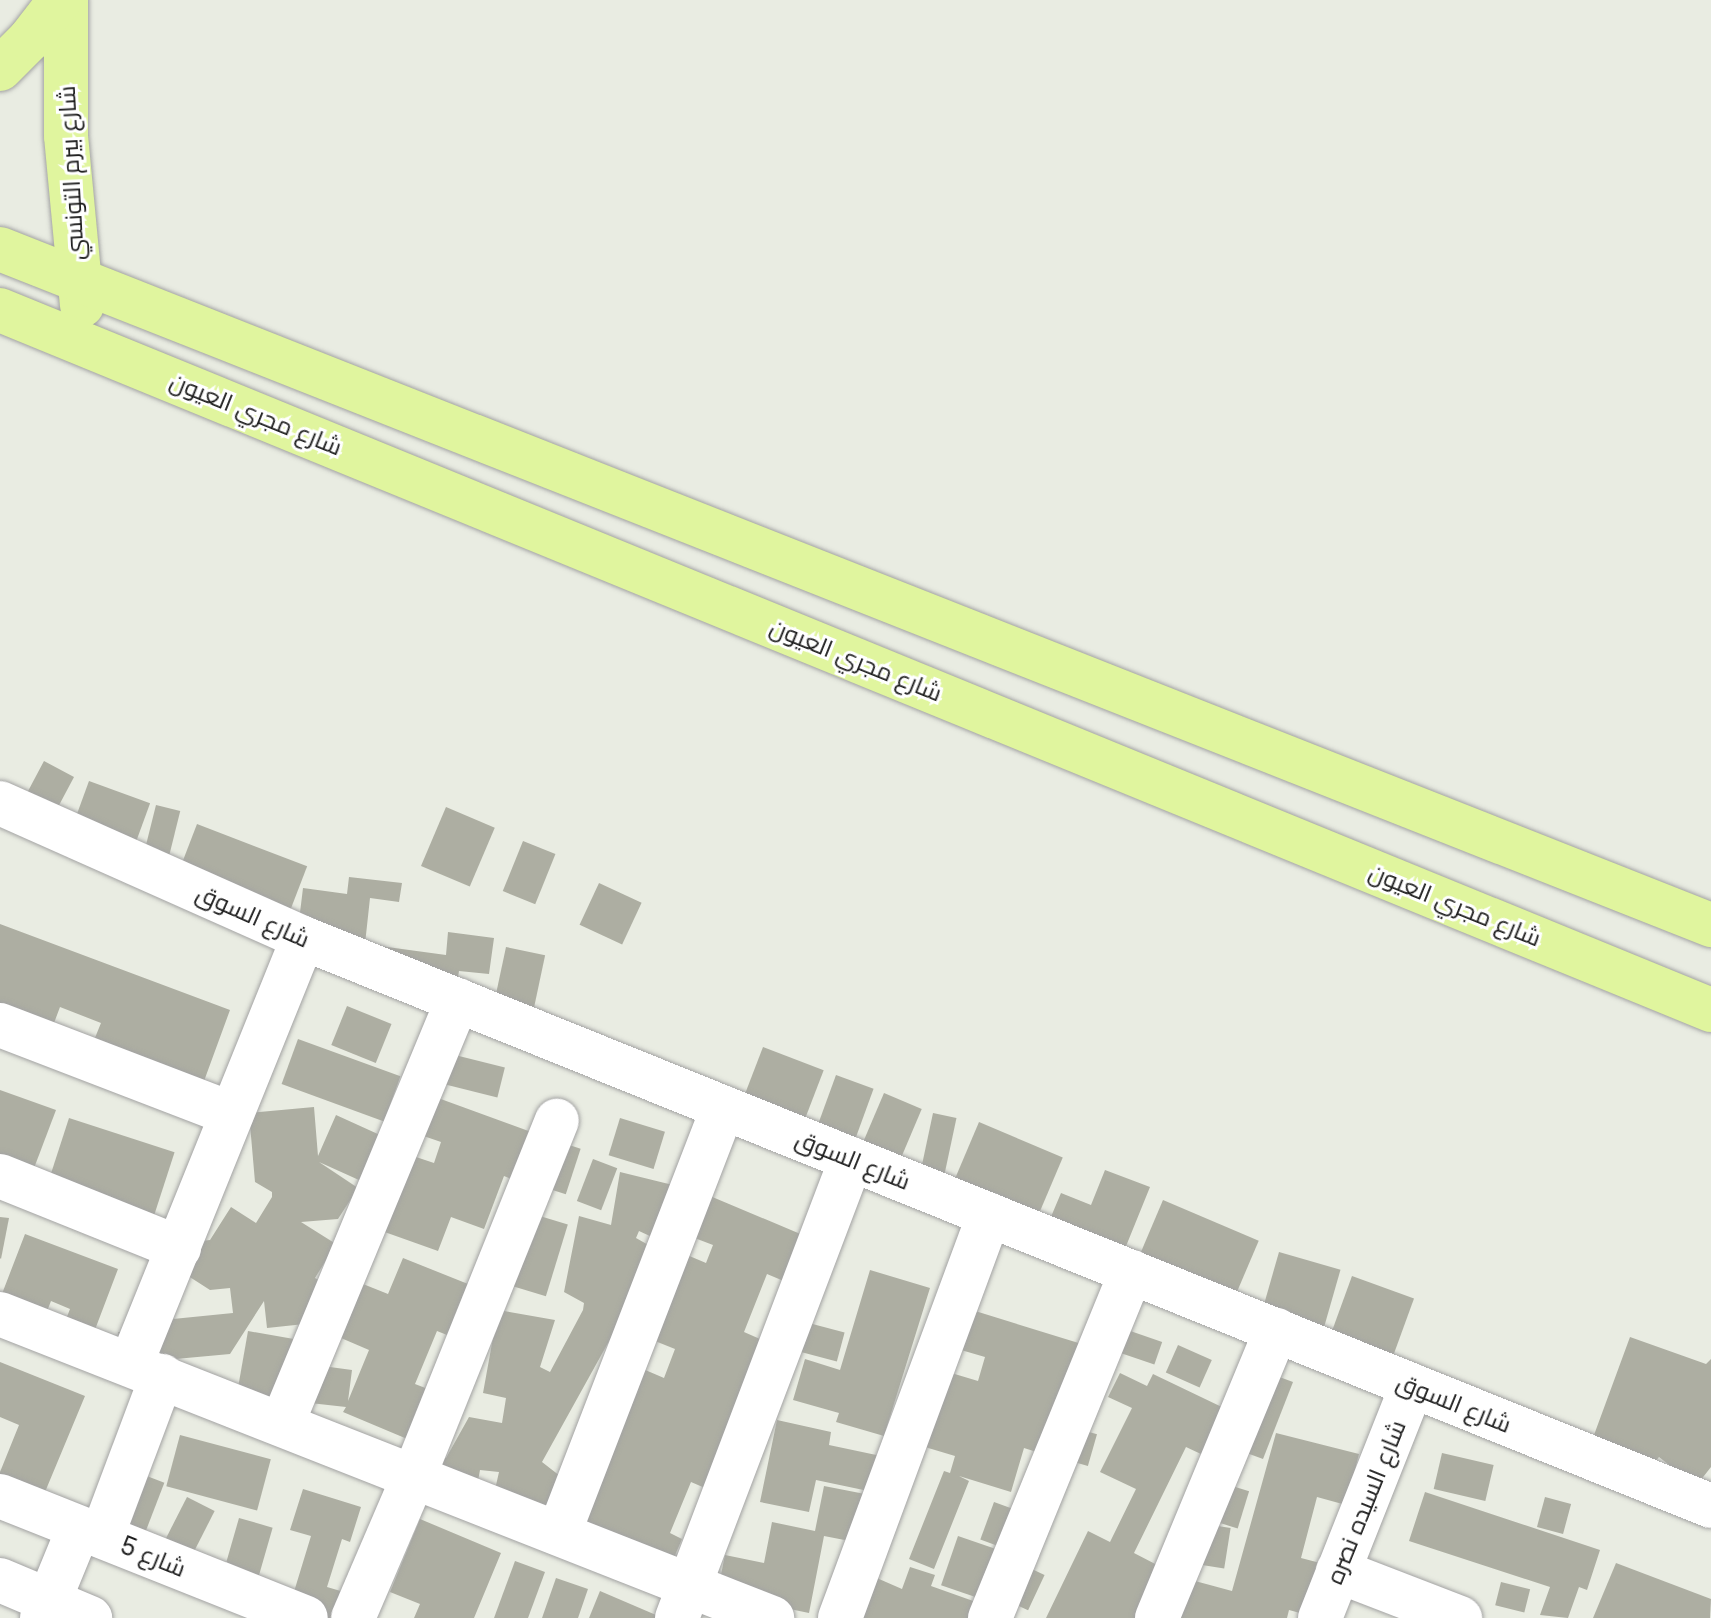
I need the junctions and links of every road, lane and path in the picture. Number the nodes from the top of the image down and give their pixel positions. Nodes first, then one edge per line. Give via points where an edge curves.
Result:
1 (63, 0) edge
2 (0, 69) edge
3 (0, 249) edge
4 (78, 278) junction
5 (0, 310) edge
6 (88, 346) junction
7 (0, 803) edge
8 (1711, 925) edge
9 (303, 938) junction
10 (458, 1000) junction
11 (1711, 1010) edge
12 (0, 1025) edge
13 (723, 1107) junction
14 (232, 1114) junction
15 (557, 1121) dead end
16 (851, 1159) junction
17 (0, 1176) edge
18 (989, 1215) junction
19 (179, 1248) junction
20 (1131, 1272) junction
21 (0, 1314) edge
22 (1276, 1330) junction
23 (147, 1370) junction
24 (1412, 1386) junction
25 (282, 1424) junction
26 (414, 1476) junction
27 (0, 1496) edge
28 (1711, 1506) edge
29 (91, 1532) junction
30 (559, 1533) junction
31 (1338, 1571) junction
32 (0, 1580) edge
33 (684, 1602) edge
34 (46, 1610) edge
35 (90, 1618) edge
36 (306, 1618) edge
37 (353, 1618) edge
38 (772, 1618) edge
39 (840, 1618) edge
40 (990, 1618) edge
41 (1157, 1618) edge
42 (1320, 1618) edge
43 (1460, 1618) edge

1 - 2 main road, شارع بيرم التونسي
1 - 4 main road, شارع بيرم التونسي via 66,136
3 - 4 main road
4 - 6 main road, شارع بيرم التونسي
4 - 8 main road
5 - 6 main road, شارع مجري العيون
6 - 11 main road, شارع مجري العيون
7 - 9 street, شارع السوق
9 - 10 street, شارع السوق
9 - 14 street
10 - 13 street, شارع السوق
10 - 25 street
12 - 14 street
13 - 16 street, شارع السوق
13 - 30 street
14 - 19 street
15 - 26 street
16 - 18 street, شارع السوق
16 - 33 street
17 - 19 street
18 - 20 street, شارع السوق
18 - 39 street
19 - 23 street
20 - 22 street, شارع السوق
20 - 40 street
21 - 23 street
22 - 24 street, شارع السوق
22 - 41 street
23 - 25 street
23 - 29 street
24 - 28 street, شارع السوق
24 - 31 street, شارع السيده نصره
25 - 26 street
26 - 30 street
26 - 37 street
27 - 29 street, شارع 5
29 - 34 street
29 - 36 street, شارع 5
30 - 33 street
31 - 42 street, شارع السيده نصره
31 - 43 street
32 - 34 street
33 - 38 street
34 - 35 street

